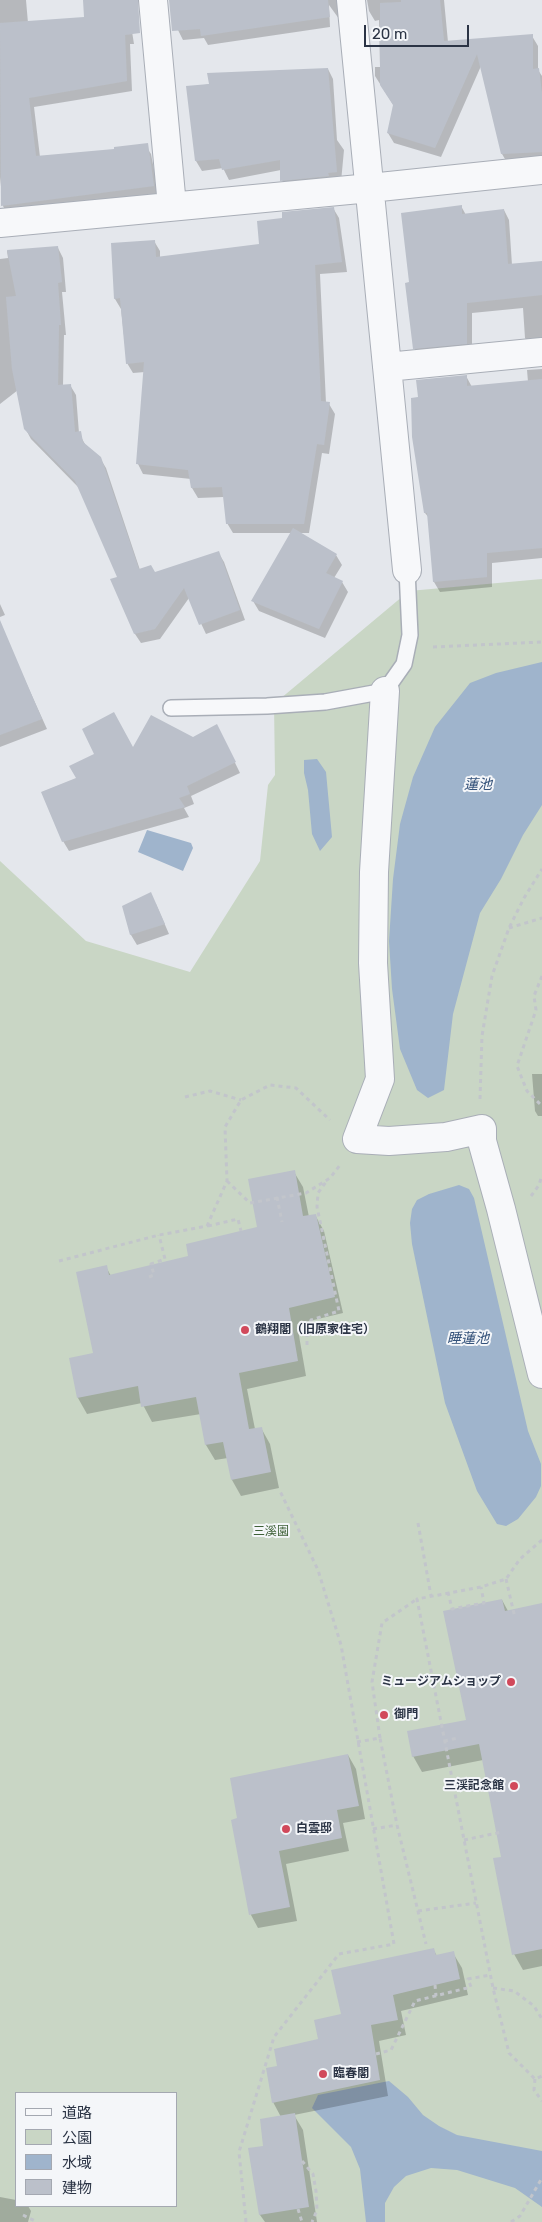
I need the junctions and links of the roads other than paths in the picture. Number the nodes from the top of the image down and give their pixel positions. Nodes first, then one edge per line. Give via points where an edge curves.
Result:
1 (153, 0) edge
2 (351, 0) edge
3 (542, 170) edge
4 (370, 188) junction
5 (172, 206) junction
6 (0, 223) edge
7 (542, 352) edge
8 (387, 366) junction
9 (407, 570) joint
10 (385, 691) junction
11 (171, 708) dead end
12 (542, 1374) edge

1 - 5 street
2 - 4 street
3 - 4 street
4 - 5 street
4 - 8 street
5 - 6 street
7 - 8 street
8 - 9 street
9 - 10 lane via 410,635 404,664
10 - 11 lane via 325,702
10 - 12 street via 372,963 380,1079 357,1139 446,1137 482,1129 482,1141

